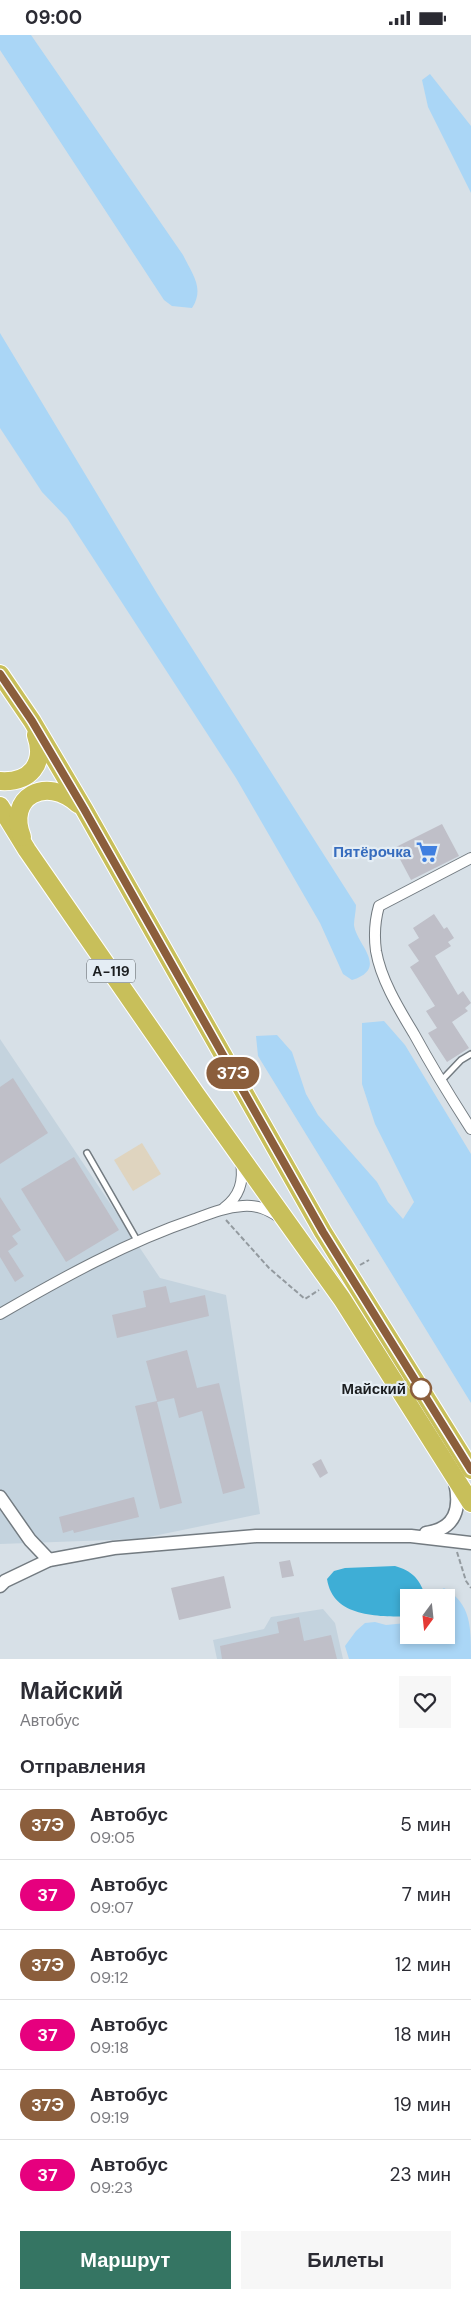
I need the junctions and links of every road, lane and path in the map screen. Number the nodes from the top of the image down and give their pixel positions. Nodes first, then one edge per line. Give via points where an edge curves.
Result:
1 (0, 674) edge
2 (32, 721) junction
3 (0, 781) edge
4 (0, 806) edge
5 (84, 809) junction
6 (27, 850) junction
7 (471, 857) edge
8 (471, 1054) edge
9 (440, 1081) junction
10 (471, 1129) edge
11 (236, 1149) junction
12 (86, 1153) dead end
13 (219, 1210) junction
14 (295, 1230) junction
15 (138, 1242) junction
16 (369, 1260) dead end
17 (360, 1265) dead end
18 (321, 1289) dead end
19 (0, 1314) edge
20 (471, 1470) edge
21 (453, 1474) junction
22 (0, 1497) edge
23 (471, 1503) edge
24 (412, 1536) junction
25 (457, 1540) junction
26 (471, 1543) edge
27 (49, 1560) junction
28 (2, 1581) edge
29 (471, 1588) edge

1 - 2 highway
2 - 3 highway via 40,746 37,763 28,776 14,782
2 - 5 highway
4 - 6 highway, А-119
5 - 6 highway via 69,796 54,790 40,791 29,797 18,820
5 - 20 highway via 323,1232
6 - 11 highway, А-119
7 - 9 street via 379,906 376,915 375,940 382,973
8 - 9 lane
9 - 10 street
11 - 13 street via 243,1174 241,1186 231,1203
11 - 14 highway, А-119
12 - 15 lane
13 - 14 street via 246,1206 267,1209
13 - 15 street
13 - 18 path via 269,1269 305,1299
14 - 21 highway, А-119
15 - 19 street
16 - 17 path
21 - 23 highway, А-119
21 - 24 street via 458,1502 453,1518 437,1532
22 - 27 street via 30,1540
24 - 25 street
24 - 27 street via 256,1536 114,1548
25 - 26 street
25 - 29 path via 458,1562
27 - 28 street

